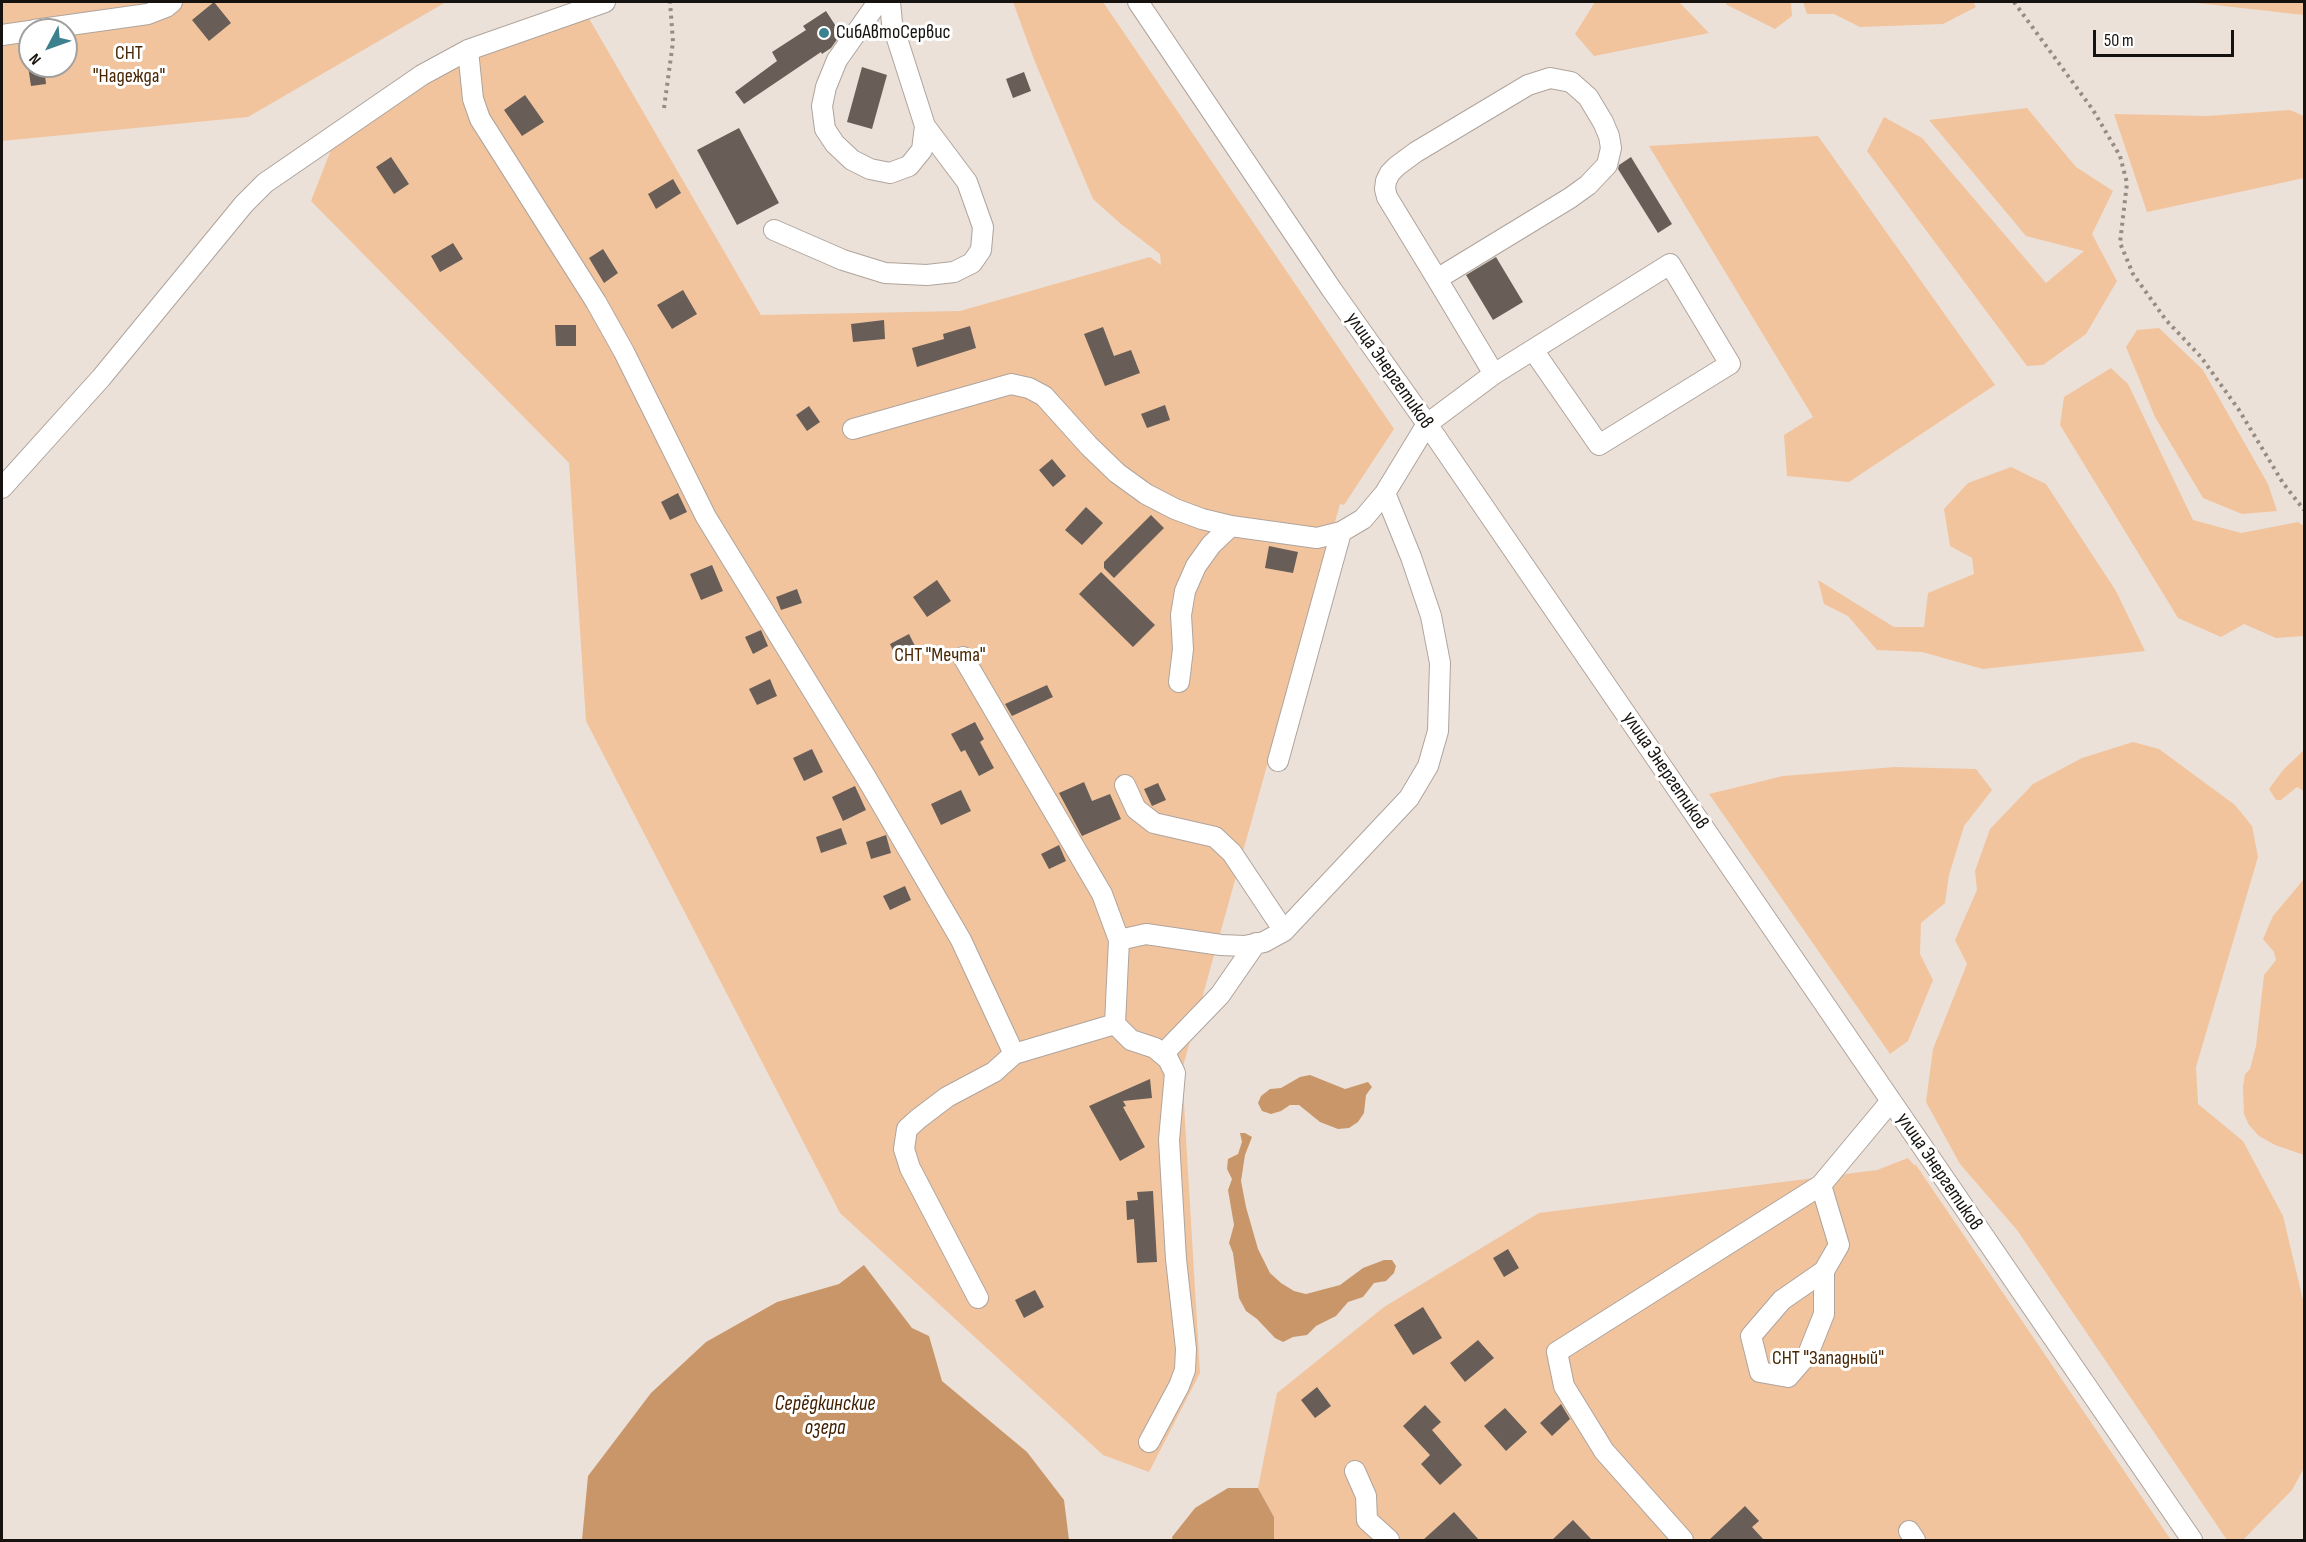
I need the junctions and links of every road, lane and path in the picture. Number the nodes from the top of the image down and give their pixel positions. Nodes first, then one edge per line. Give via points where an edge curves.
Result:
1 (172, 2) edge
2 (605, 2) edge
3 (670, 2) edge
4 (878, 2) edge
5 (890, 2) edge
6 (1138, 2) edge
7 (2014, 2) edge
8 (78, 24) edge
9 (18, 32) edge
10 (2, 35) edge
11 (468, 50) junction
12 (664, 108) dead end
13 (925, 126) junction
14 (774, 230) dead end
15 (1437, 279) junction
16 (1533, 350) junction
17 (1494, 375) junction
18 (1427, 424) junction
19 (853, 429) dead end
20 (2, 488) edge
21 (1385, 493) junction
22 (2304, 510) edge
23 (1231, 526) junction
24 (1341, 532) junction
25 (963, 657) dead end
26 (1179, 682) dead end
27 (1278, 760) dead end
28 (1125, 785) dead end
29 (1284, 931) junction
30 (1119, 940) junction
31 (1256, 943) junction
32 (1115, 1024) junction
33 (1014, 1054) junction
34 (1163, 1054) junction
35 (1891, 1101) junction
36 (1821, 1185) junction
37 (1824, 1271) junction
38 (978, 1298) dead end
39 (1149, 1442) dead end
40 (1355, 1471) dead end
41 (1389, 1540) edge
42 (1683, 1540) edge
43 (2192, 1540) edge

1 - 8 street via 148,14
2 - 11 street
3 - 12 path via 673,42
4 - 13 street via 837,60 822,105 825,129 852,160 890,173 909,166 922,150
5 - 13 street via 892,23
6 - 18 street, улица Энергетиков
7 - 22 path via 2093,111 2120,156 2127,183 2120,243 2133,274 2166,320 2201,357
9 - 10 street
11 - 20 street via 422,75 265,183 101,378
11 - 33 street via 473,99 480,120 596,302 706,517 961,940
13 - 14 street via 967,182 983,227 981,250 972,263 954,272 885,273 843,260
15 - 15 street via 1579,192 1607,165 1611,148 1603,122 1588,97 1571,82 1550,78 1528,85 1416,152 1390,173 1387,197
15 - 17 street
16 - 16 street via 1599,445 1730,364 1670,264
16 - 17 street
17 - 18 street
18 - 21 street
18 - 35 street, улица Энергетиков
19 - 23 street via 1011,384 1029,388 1044,396 1117,473 1146,494 1184,512
21 - 24 street via 1363,519
21 - 29 street via 1431,616 1440,663 1438,731 1428,766 1409,798
23 - 24 street via 1317,538
23 - 26 street via 1201,559 1185,591
24 - 27 street
25 - 30 street via 1102,894
28 - 29 street via 1136,808 1154,823 1215,837 1227,847
29 - 31 street
30 - 31 street via 1146,934 1221,945
30 - 32 street
31 - 34 street via 1220,995
32 - 33 street
32 - 34 street via 1131,1040
33 - 38 street via 994,1072 947,1097 918,1119 907,1129 904,1149 910,1168
34 - 39 street via 1175,1073 1169,1140 1186,1349 1179,1386
35 - 36 street
35 - 43 street, улица Энергетиков
36 - 37 street via 1839,1245
36 - 42 street via 1557,1352 1564,1386 1604,1451
37 - 37 street via 1824,1314 1808,1354 1788,1377 1760,1372 1751,1336 1782,1300
40 - 41 street via 1366,1496 1367,1520

